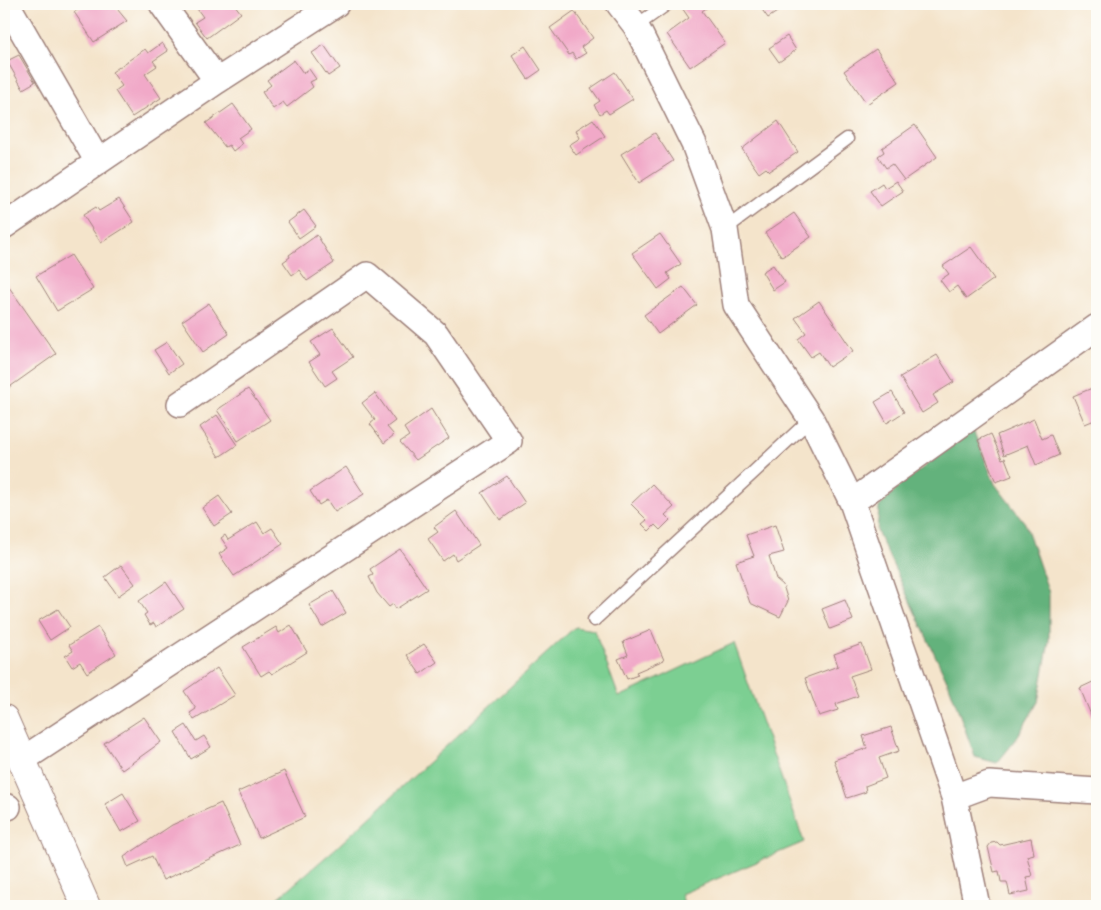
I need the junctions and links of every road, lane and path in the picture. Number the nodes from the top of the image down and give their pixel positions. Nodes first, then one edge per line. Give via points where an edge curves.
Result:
1 (7, 4) edge
2 (162, 4) edge
3 (336, 4) edge
4 (619, 4) edge
5 (667, 4) edge
6 (636, 26) junction
7 (217, 81) junction
8 (847, 138) dead end
9 (98, 162) junction
10 (4, 226) edge
11 (725, 229) junction
12 (1097, 327) edge
13 (180, 404) dead end
14 (811, 419) junction
15 (852, 502) junction
16 (594, 620) dead end
17 (4, 719) edge
18 (22, 760) junction
19 (1097, 791) edge
20 (954, 797) junction
21 (86, 906) edge
22 (977, 906) edge

1 - 9 street
2 - 7 street
3 - 7 street
4 - 6 street
5 - 6 lane
6 - 11 street via 694,144
7 - 9 street
8 - 11 lane
9 - 10 street
11 - 14 street via 736,305
12 - 15 street
13 - 18 street via 367,275 436,334 509,441
14 - 15 street
14 - 16 lane
15 - 20 street
17 - 18 main road
18 - 21 main road
19 - 20 street via 989,784
20 - 22 street

